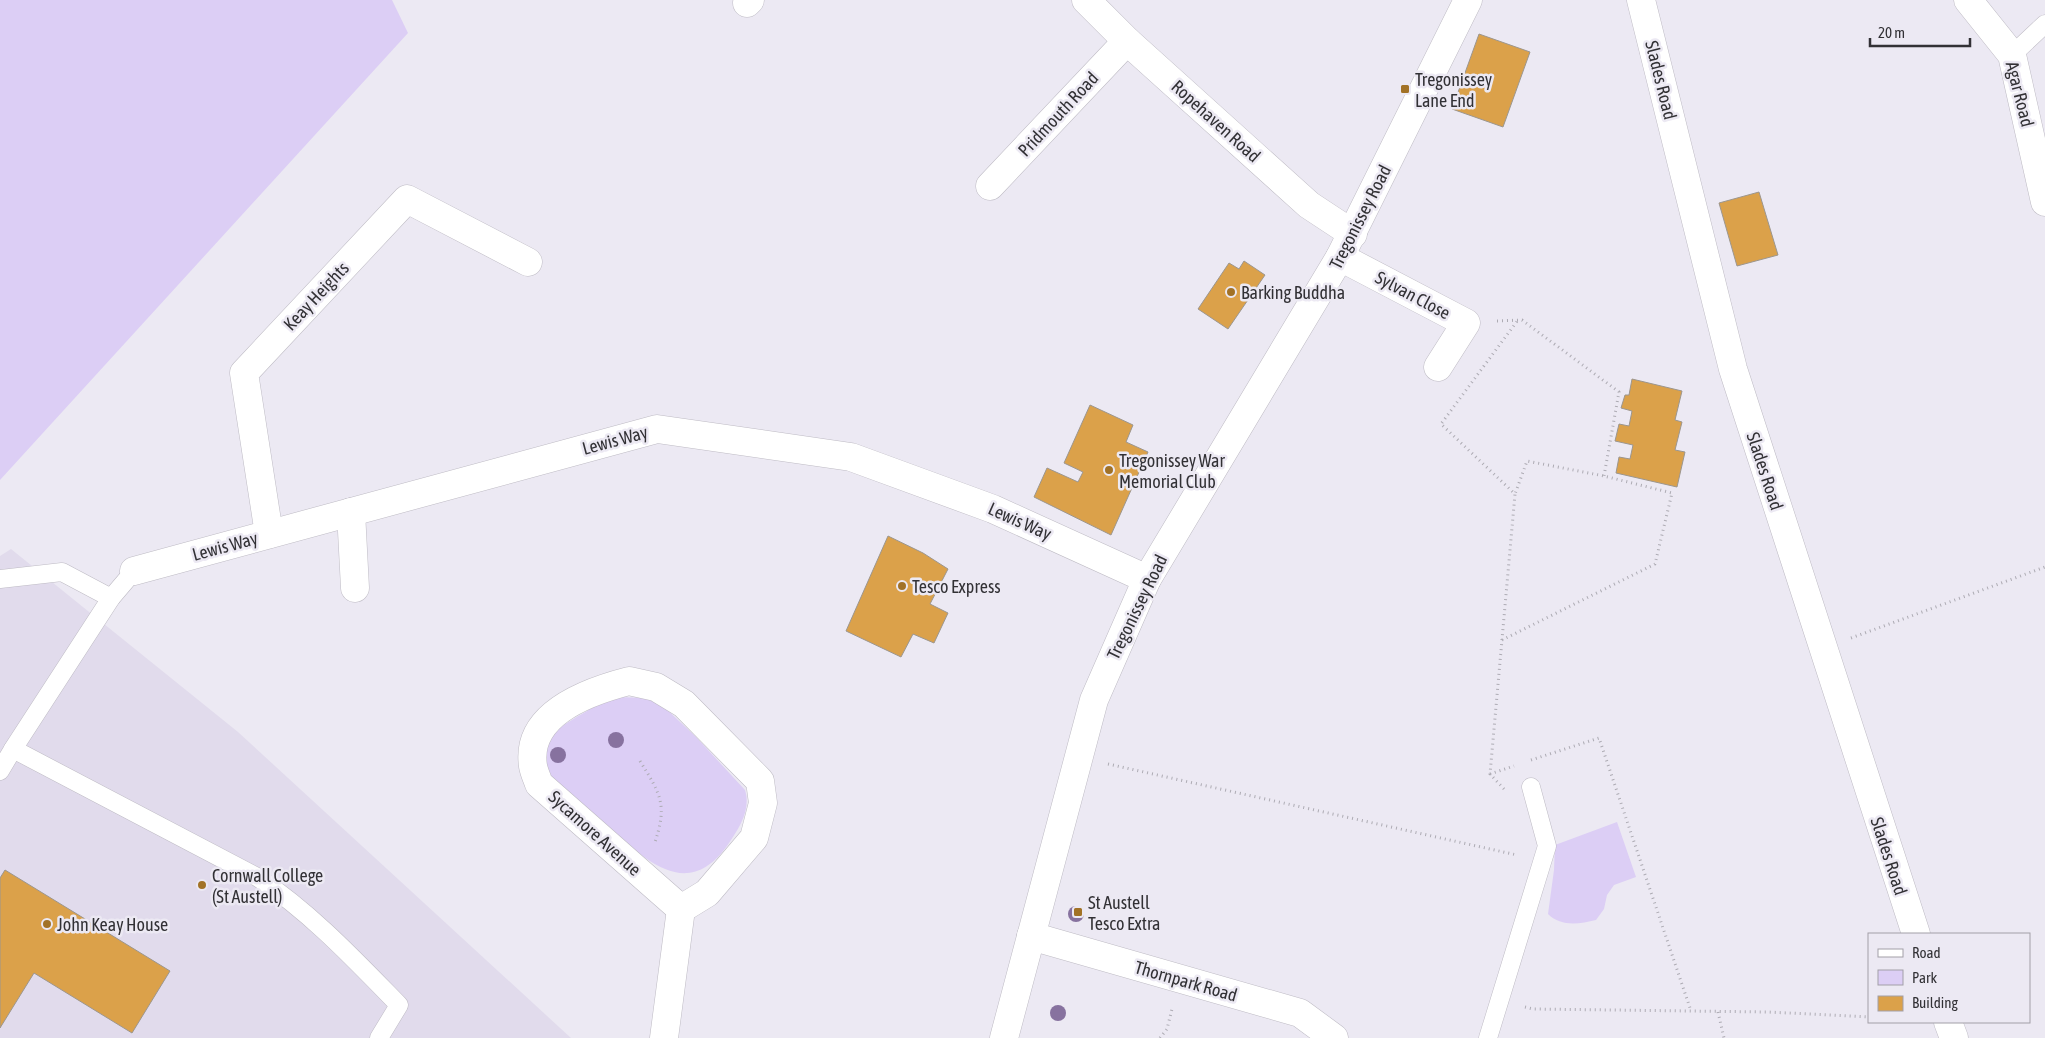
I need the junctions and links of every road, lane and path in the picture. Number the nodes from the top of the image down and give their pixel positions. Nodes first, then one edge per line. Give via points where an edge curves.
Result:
1 (1086, 0) edge
2 (1468, 0) edge
3 (1641, 0) edge
4 (1968, 0) edge
5 (2045, 24) edge
6 (1127, 41) junction
7 (2012, 55) junction
8 (990, 186) dead end
9 (2045, 202) edge
10 (1347, 246) junction
11 (528, 262) dead end
12 (1518, 320) junction
13 (1466, 323) junction
14 (1438, 367) dead end
15 (1604, 476) junction
16 (1515, 494) junction
17 (351, 512) junction
18 (268, 534) junction
19 (2045, 568) edge
20 (134, 571) joint
21 (0, 578) edge
22 (1146, 579) junction
23 (355, 588) dead end
24 (111, 598) junction
25 (1502, 640) junction
26 (1822, 649) junction
27 (12, 749) junction
28 (1078, 758) junction
29 (640, 761) dead end
30 (1526, 762) dead end
31 (1517, 765) dead end
32 (0, 771) edge
33 (1490, 774) junction
34 (1531, 787) joint
35 (1542, 861) junction
36 (643, 876) junction
37 (681, 909) junction
38 (1916, 933) edge
39 (1031, 936) junction
40 (1500, 1002) junction
41 (1691, 1011) junction
42 (1718, 1012) junction
43 (1868, 1017) edge
44 (1948, 1023) edge
45 (379, 1038) edge
46 (664, 1038) edge
47 (1004, 1038) edge
48 (1334, 1038) edge
49 (1488, 1038) edge
50 (1724, 1038) edge
51 (1954, 1038) edge

1 - 6 street, Ropehaven Road
2 - 10 street, Tregonissey Road
3 - 26 street, Slades Road via 1733,369
4 - 7 street, Agar Road
5 - 7 lane
6 - 8 street, Pridmouth Road
6 - 10 street, Ropehaven Road via 1310,206
7 - 9 street, Agar Road
10 - 13 street, Sylvan Close
10 - 22 street, Tregonissey Road
11 - 18 street, Keay Heights via 407,199 244,373
12 - 13 path
12 - 15 path via 1619,392
12 - 16 path via 1441,424
13 - 14 street, Sylvan Close
15 - 16 path via 1527,461
15 - 25 path via 1672,493 1655,564
16 - 25 path
17 - 18 street, Lewis Way
17 - 22 street, Lewis Way via 657,429 851,457 993,509
17 - 23 street
18 - 20 street, Lewis Way
19 - 26 path
20 - 24 lane
21 - 24 lane via 62,572
22 - 28 street, Tregonissey Road via 1094,700
24 - 27 lane
25 - 33 path
26 - 38 street, Slades Road
27 - 32 lane
27 - 45 lane via 257,877 285,896 338,943 399,1005
28 - 35 path
28 - 39 street, Tregonissey Road
29 - 36 path via 654,783 662,814
30 - 41 path via 1599,738
31 - 33 path
33 - 34 path via 1506,791
34 - 35 lane via 1546,846
35 - 40 lane
36 - 37 street, Sycamore Avenue
36 - 37 street, Sycamore Avenue via 540,784 533,765 534,745 542,726 559,709 602,688 629,681 656,687 684,704 760,781 763,803 754,838 707,893
37 - 46 street
39 - 47 street, Tregonissey Road
39 - 48 street, Thornpark Road via 1300,1013
40 - 41 path via 1533,1009
40 - 49 lane
41 - 42 path
42 - 43 path
42 - 50 path
44 - 51 street

